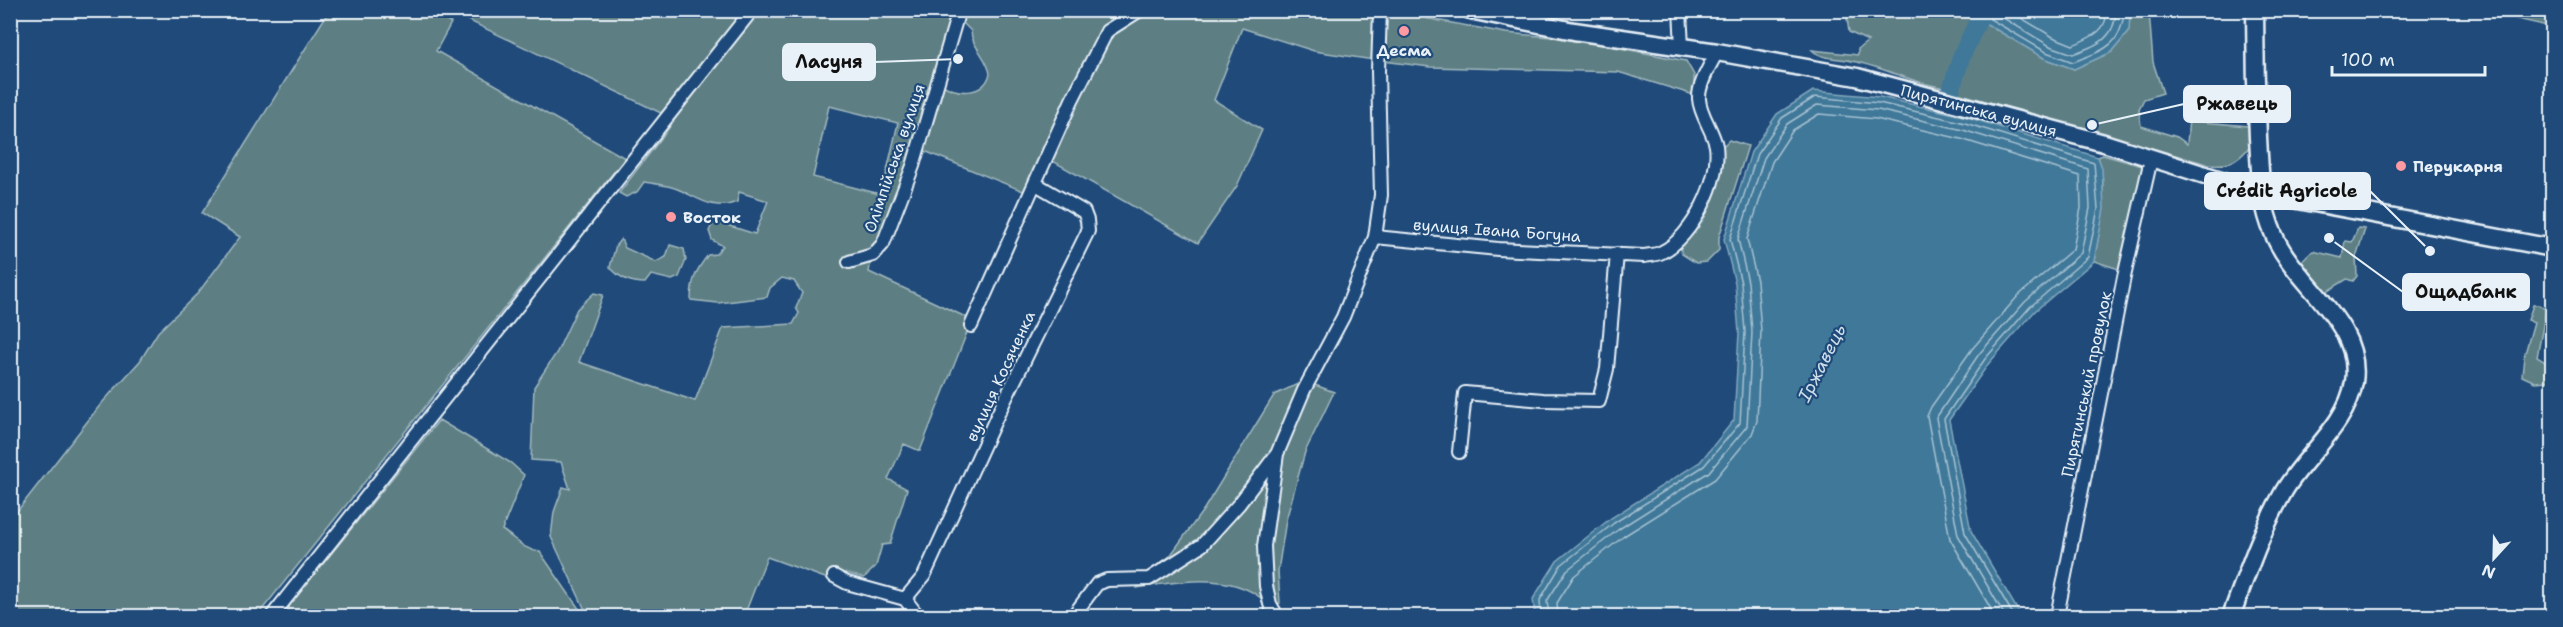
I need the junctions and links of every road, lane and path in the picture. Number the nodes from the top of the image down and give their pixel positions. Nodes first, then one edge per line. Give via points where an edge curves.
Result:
1 (752, 10) edge
2 (959, 10) edge
3 (1140, 10) edge
4 (1380, 10) edge
5 (1470, 10) edge
6 (1680, 10) edge
7 (2255, 10) edge
8 (1682, 47) junction
9 (1717, 52) junction
10 (2151, 159) junction
11 (1036, 184) junction
12 (2262, 193) junction
13 (1375, 237) junction
14 (2553, 248) edge
15 (1617, 254) junction
16 (849, 262) dead end
17 (971, 326) dead end
18 (1460, 452) dead end
19 (1277, 454) junction
20 (834, 576) dead end
21 (904, 599) junction
22 (272, 616) edge
23 (918, 616) edge
24 (1073, 616) edge
25 (1277, 616) edge
26 (2057, 616) edge
27 (2231, 616) edge

1 - 22 street
2 - 16 street, Олімпійська вулиця via 913,166 883,244 873,255
3 - 11 street via 1107,31
4 - 13 street via 1381,195
5 - 8 main road, Пирятинська вулиця
6 - 8 street
7 - 12 main road
8 - 9 main road, Пирятинська вулиця
9 - 10 main road, Пирятинська вулиця via 1857,77
9 - 15 street, вулиця Івана Богуна via 1699,98 1716,145 1714,170 1702,206 1686,232 1662,252 1644,256
10 - 12 main road, Пирятинська вулиця
10 - 26 street, Пирятинський провулок
11 - 17 street
11 - 21 street, вулиця Косяченка via 1084,212 1088,231 924,576
12 - 14 main road, Пирятинська вулиця
12 - 27 main road via 2274,235 2285,255 2348,340 2354,354 2355,378 2351,398 2285,489 2259,541
13 - 15 street, вулиця Івана Богуна via 1498,249
13 - 19 street via 1344,316 1304,390
15 - 18 street via 1607,369 1599,401 1465,393
19 - 24 street via 1202,545 1149,579 1107,580 1097,584
19 - 25 street via 1264,554 1266,586
20 - 21 street
21 - 23 street

